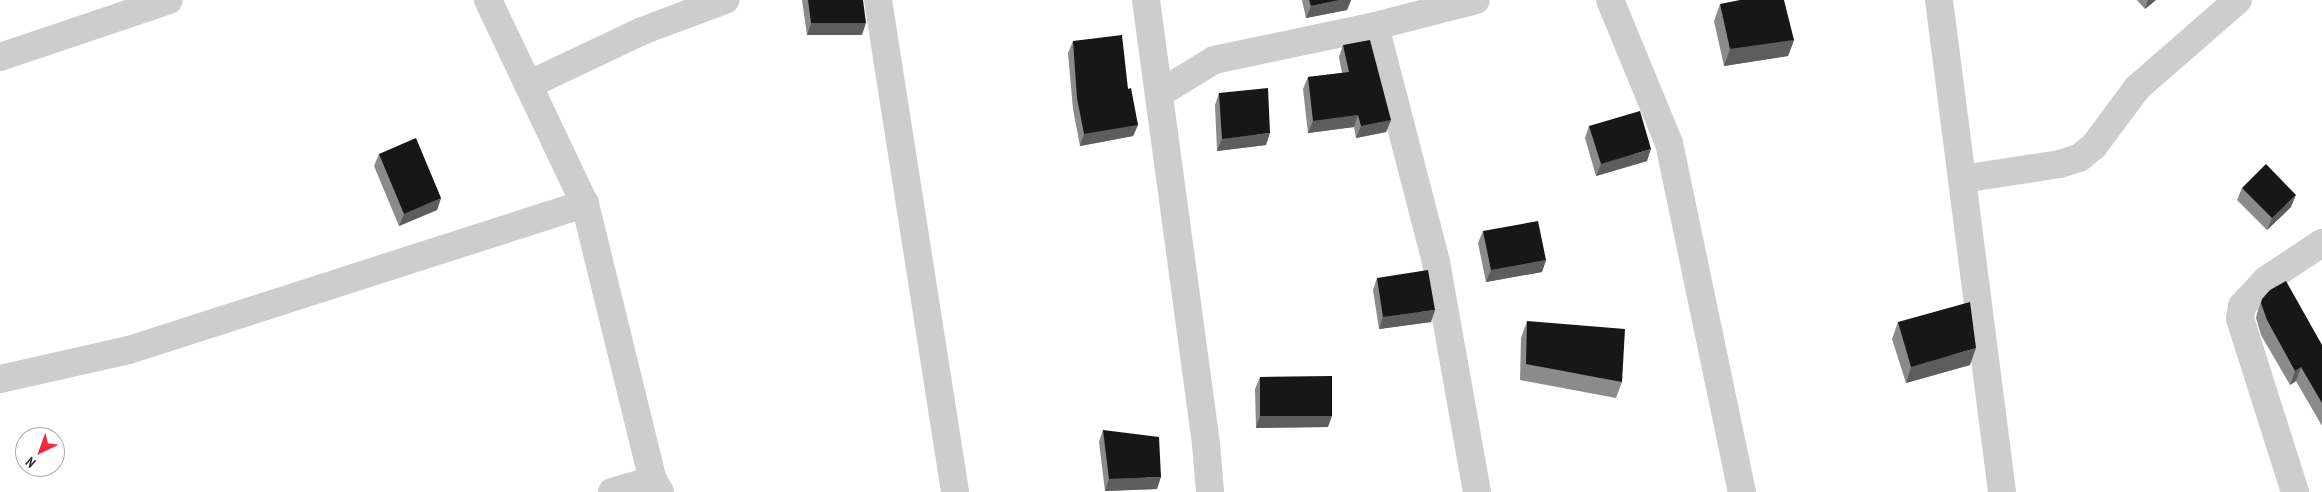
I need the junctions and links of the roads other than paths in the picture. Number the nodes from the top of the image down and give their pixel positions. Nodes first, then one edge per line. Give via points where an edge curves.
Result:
1 (169, 0) edge
2 (488, 0) edge
3 (725, 0) edge
4 (878, 0) edge
5 (1146, 0) edge
6 (1476, 0) edge
7 (1610, 0) edge
8 (1939, 0) edge
9 (2238, 0) edge
10 (1375, 26) junction
11 (0, 57) edge
12 (528, 85) junction
13 (1160, 93) junction
14 (1962, 179) junction
15 (585, 204) junction
16 (2322, 243) edge
17 (0, 379) edge
18 (657, 486) edge
19 (612, 492) edge
20 (955, 492) edge
21 (1210, 492) edge
22 (1477, 492) edge
23 (1742, 492) edge
24 (2002, 492) edge
25 (2295, 492) edge

1 - 11 street
2 - 12 street
3 - 12 street via 642,31
4 - 20 street
5 - 13 street
6 - 10 street
7 - 23 street via 1669,143
8 - 14 street
9 - 14 street via 2137,88 2094,146 2079,158 2060,164
10 - 13 street via 1214,60
10 - 22 street via 1436,262
12 - 15 street
13 - 21 street
14 - 24 street
15 - 17 street via 129,350
15 - 18 street
16 - 25 street via 2266,280 2242,306 2240,319
18 - 19 street

